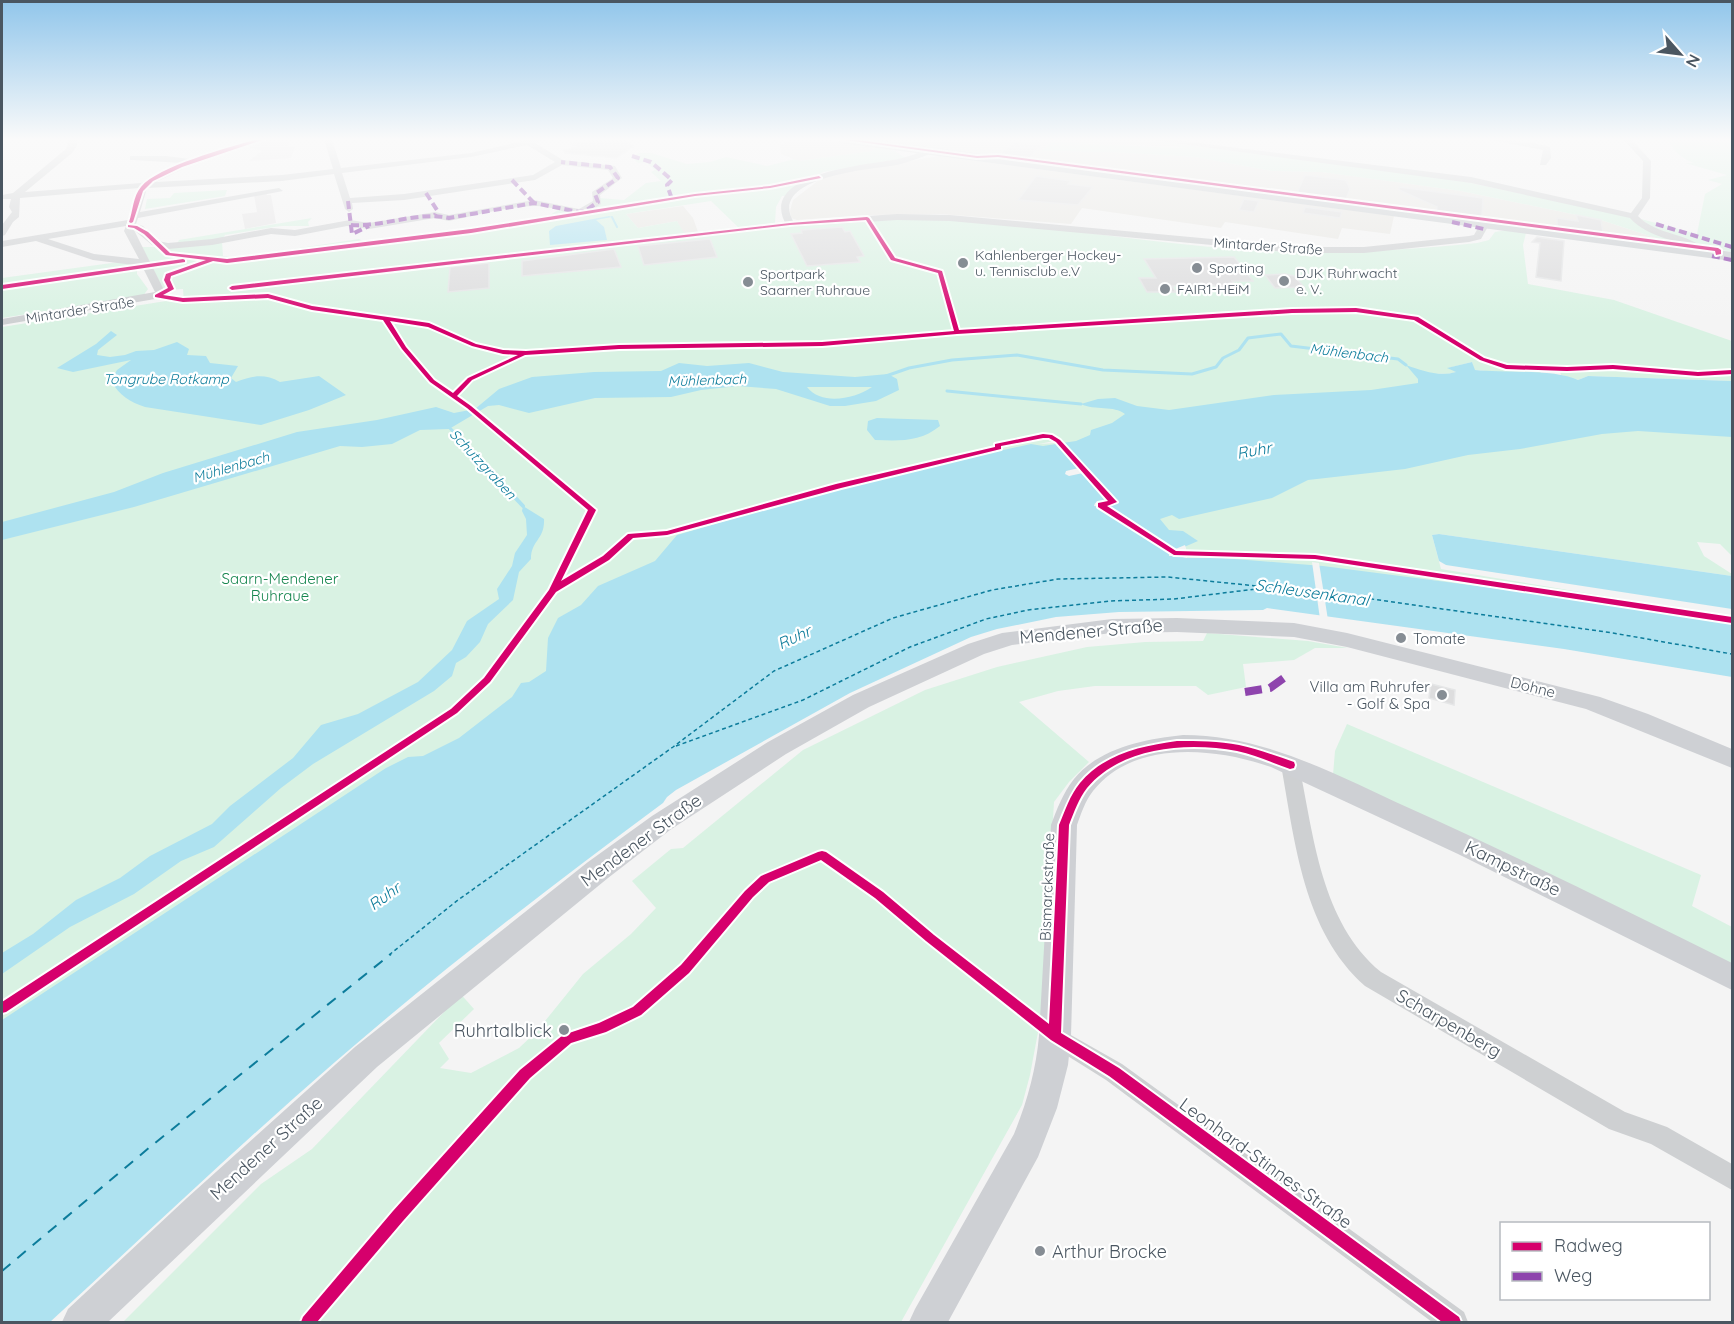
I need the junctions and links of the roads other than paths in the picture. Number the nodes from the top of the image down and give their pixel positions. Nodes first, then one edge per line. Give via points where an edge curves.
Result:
1 (15, 201) edge
2 (139, 201) edge
3 (231, 201) edge
4 (348, 201) edge
5 (430, 201) edge
6 (532, 201) edge
7 (598, 201) edge
8 (787, 201) edge
9 (1313, 201) edge
10 (1565, 201) edge
11 (1644, 201) edge
12 (534, 203) junction
13 (436, 212) junction
14 (1633, 216) junction
15 (132, 221) junction
16 (1485, 223) junction
17 (350, 224) junction
18 (2, 233) edge
19 (35, 237) junction
20 (2, 244) edge
21 (1703, 252) junction
22 (1732, 256) edge
23 (144, 263) junction
24 (2, 322) edge
25 (1326, 635) joint
26 (1732, 759) edge
27 (1290, 765) junction
28 (1732, 977) edge
29 (1055, 1036) junction
30 (1732, 1178) edge
31 (81, 1323) edge
32 (928, 1323) edge
33 (1454, 1323) edge

1 - 18 street via 16,212
2 - 15 street
3 - 15 street
4 - 17 street
5 - 13 street
6 - 12 street
7 - 12 street via 585,210
8 - 16 street, Mintarder Straße via 784,211 790,224 932,217 1258,248 1334,251 1468,239 1478,237
9 - 16 main road
10 - 14 street
11 - 14 street
12 - 13 street via 449,218
13 - 17 street via 369,226 352,234
14 - 21 street via 1649,230 1694,244
15 - 17 street via 155,243 168,246
15 - 19 street
15 - 23 street via 129,231
16 - 21 main road
19 - 20 street
19 - 23 street via 93,257
21 - 22 main road
23 - 24 street, Mintarder Straße via 160,292 157,296
25 - 26 street, Dohne via 1592,703
25 - 31 street, Mendener Straße via 1260,627 1177,625 1112,626 1010,638 898,683 777,748 661,823 598,870 375,1050
27 - 28 street, Kampstraße via 1468,846
27 - 29 street, Bismarckstraße via 1227,746 1163,746 1125,756 1086,782 1064,825
27 - 30 street, Scharpenberg via 1312,877 1331,925 1354,963 1373,979 1618,1121 1658,1135
29 - 32 street, Bismarckstraße via 1041,1108 1026,1144
29 - 33 street, Leonhard-Stinnes-Straße via 1114,1072

